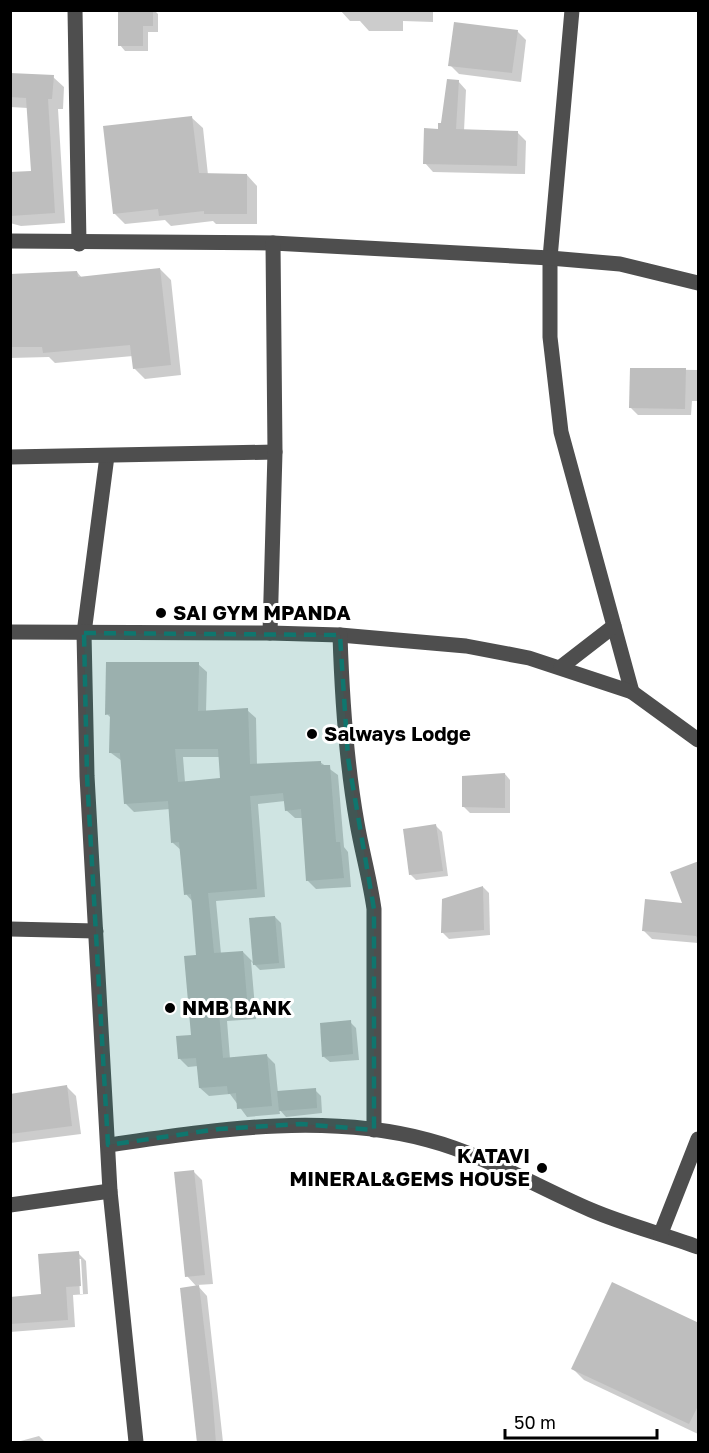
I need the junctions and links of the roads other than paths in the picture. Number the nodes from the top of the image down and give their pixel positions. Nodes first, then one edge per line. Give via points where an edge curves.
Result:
1 (75, 10) edge
2 (572, 10) edge
3 (10, 242) edge
4 (273, 243) junction
5 (79, 244) junction
6 (550, 258) junction
7 (699, 283) edge
8 (275, 452) junction
9 (107, 456) junction
10 (10, 457) edge
11 (614, 626) junction
12 (10, 632) edge
13 (84, 633) junction
14 (270, 633) junction
15 (340, 635) junction
16 (561, 667) junction
17 (632, 692) junction
18 (699, 740) edge
19 (10, 929) edge
20 (96, 931) junction
21 (375, 1130) junction
22 (699, 1139) edge
23 (108, 1145) junction
24 (110, 1191) junction
25 (10, 1205) edge
26 (661, 1233) junction
27 (699, 1247) edge
28 (136, 1443) edge

1 - 5 street
2 - 6 street
3 - 5 street
4 - 5 street
4 - 6 street
4 - 8 street
6 - 7 street via 620,264
6 - 11 street via 550,337 561,432
8 - 9 street
8 - 14 street
9 - 10 street
9 - 13 street
11 - 16 street
11 - 17 street
12 - 13 street
13 - 14 street
13 - 20 street
14 - 15 street
15 - 16 street via 466,646
15 - 21 street via 348,758 374,909
16 - 17 street
17 - 18 street
19 - 20 street
20 - 23 street
21 - 23 street via 301,1124 219,1129
21 - 26 street via 428,1140 466,1153 594,1211
22 - 26 street
23 - 24 street
24 - 25 street
24 - 28 street
26 - 27 street

